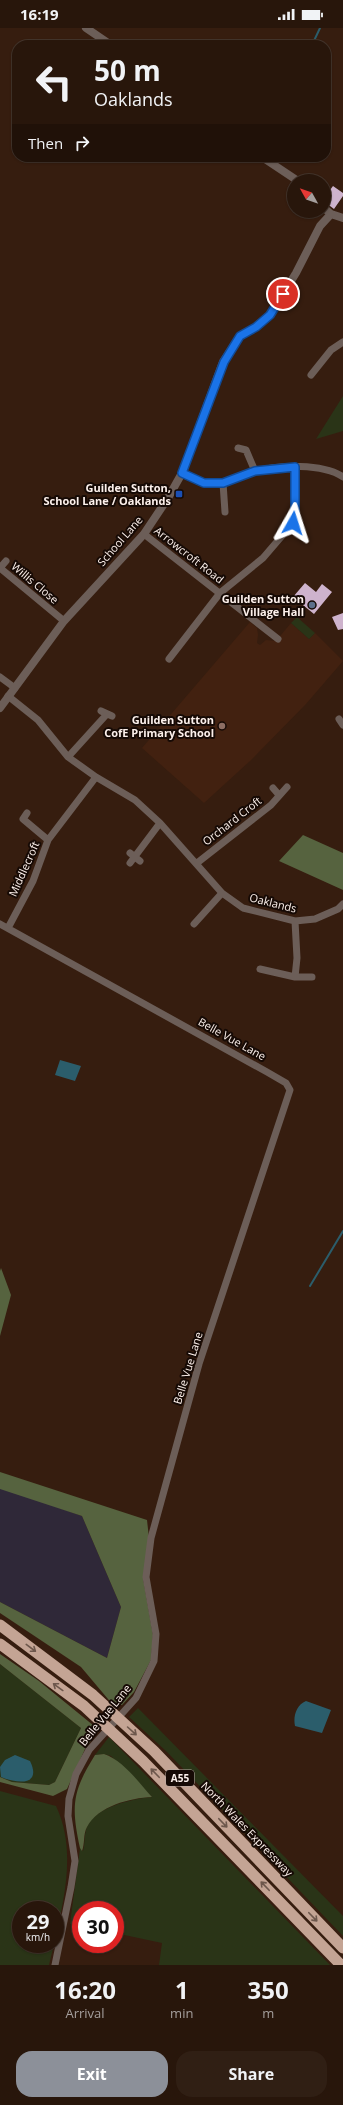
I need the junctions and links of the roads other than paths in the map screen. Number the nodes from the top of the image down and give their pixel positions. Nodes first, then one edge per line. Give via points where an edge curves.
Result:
1 (86, 28) edge
2 (104, 40) edge
3 (270, 162) edge
4 (288, 174) edge
5 (331, 214) edge
6 (327, 218) edge
7 (343, 218) edge
8 (343, 342) edge
9 (311, 375) dead end
10 (250, 443) dead end
11 (238, 448) dead end
12 (246, 450) junction
13 (295, 467) junction
14 (255, 471) junction
15 (182, 473) junction
16 (343, 477) edge
17 (223, 483) junction
18 (222, 508) dead end
19 (144, 534) junction
20 (6, 561) dead end
21 (220, 593) junction
22 (64, 621) junction
23 (278, 639) dead end
24 (169, 659) dead end
25 (0, 677) edge
26 (15, 688) junction
27 (8, 696) junction
28 (0, 708) edge
29 (106, 714) dead end
30 (68, 757) junction
31 (96, 777) junction
32 (287, 787) dead end
33 (272, 788) dead end
34 (279, 795) junction
35 (28, 813) dead end
36 (160, 823) junction
37 (48, 840) junction
38 (134, 859) dead end
39 (197, 863) junction
40 (222, 893) junction
41 (343, 904) edge
42 (295, 921) junction
43 (0, 924) edge
44 (194, 924) dead end
45 (8, 928) junction
46 (260, 969) dead end
47 (295, 976) junction
48 (312, 977) dead end
49 (0, 1625) edge
50 (0, 1644) edge
51 (343, 1948) edge
52 (55, 1965) edge
53 (341, 1965) edge

1 - 2 street
3 - 4 street
5 - 7 street
6 - 15 street, School Lane via 320,226 296,273 270,315 240,336 224,362
8 - 9 street via 331,350
10 - 12 street
11 - 12 street
12 - 14 street
13 - 14 street
13 - 16 street via 322,469
13 - 21 street via 293,523 264,558
14 - 17 street
15 - 17 street via 204,483
15 - 19 street, School Lane
17 - 18 street
19 - 21 street, Arrowcroft Road
19 - 22 street, School Lane
20 - 22 street, Willis Close via 0,568
21 - 23 street, Arrowcroft Road
21 - 24 street, Arrowcroft Road
22 - 26 street, School Lane
25 - 26 street
26 - 27 street, School Lane
27 - 28 street, School Lane
27 - 30 street, Oaklands via 38,720
29 - 30 street
30 - 31 street, Oaklands
31 - 36 street, Oaklands via 135,800
31 - 37 street, Middlecroft
32 - 34 street, Orchard Croft
33 - 34 street
34 - 39 street, Orchard Croft
35 - 37 street, Middlecroft via 23,819
36 - 38 street
36 - 39 street, Oaklands
37 - 45 street, Middlecroft via 33,881
39 - 40 street, Oaklands
40 - 42 street, Oaklands via 243,908
40 - 44 street via 197,915
41 - 42 street, Oaklands via 338,909 315,919
42 - 47 street
43 - 45 street, Belle Vue Lane
45 - 52 street, Belle Vue Lane via 274,1075 286,1083 290,1090 199,1364 158,1513 146,1577 156,1634 154,1661 136,1698 89,1750 76,1774 69,1800 68,1816 75,1861
46 - 47 street
47 - 48 street
49 -> 51 highway, North Wales Expressway / A55 via 93,1696 154,1751
53 -> 50 highway, A55 via 143,1761 84,1706

